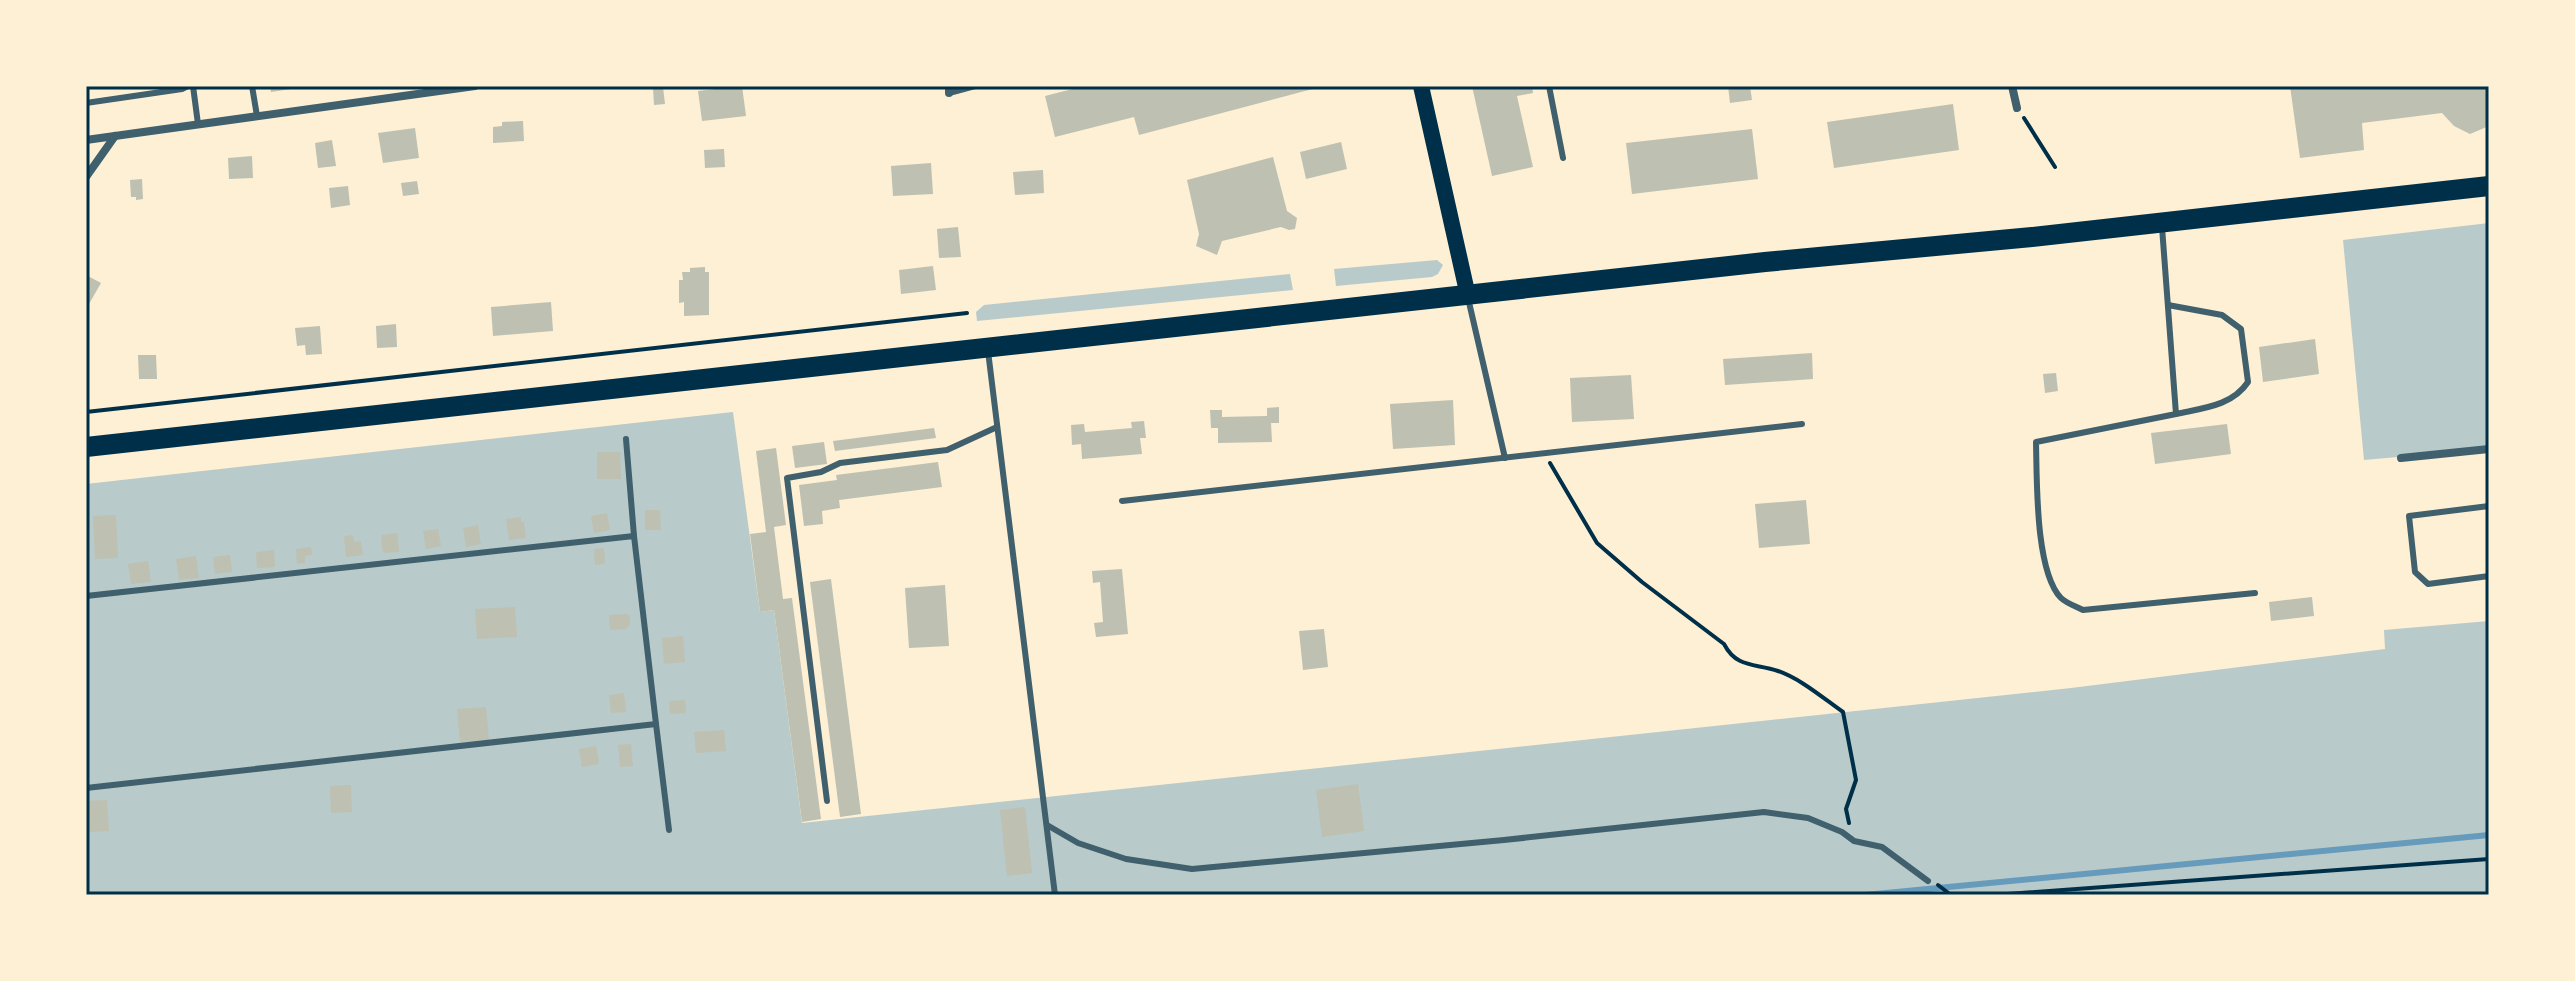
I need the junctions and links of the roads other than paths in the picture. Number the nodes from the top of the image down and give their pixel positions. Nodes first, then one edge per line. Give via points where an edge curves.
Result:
1 (191, 86) edge
2 (252, 86) edge
3 (475, 86) edge
4 (975, 86) edge
5 (1421, 86) edge
6 (1549, 86) edge
7 (2012, 86) edge
8 (949, 89) edge
9 (86, 103) edge
10 (2017, 108) road end
11 (257, 116) junction
12 (198, 124) junction
13 (115, 136) junction
14 (86, 140) edge
15 (1563, 158) dead end
16 (86, 177) edge
17 (2489, 186) edge
18 (2162, 222) junction
19 (1468, 296) junction
20 (2168, 305) junction
21 (988, 349) junction
22 (2176, 414) junction
23 (1802, 424) dead end
24 (997, 427) junction
25 (626, 439) dead end
26 (86, 447) edge
27 (2489, 449) edge
28 (1505, 458) junction
29 (2401, 458) dead end
30 (1122, 501) dead end
31 (2489, 506) edge
32 (634, 536) junction
33 (2489, 576) edge
34 (2255, 593) dead end
35 (86, 596) edge
36 (656, 724) junction
37 (86, 788) edge
38 (827, 801) dead end
39 (1047, 825) junction
40 (669, 830) dead end
41 (1929, 879) road end
42 (1055, 895) edge

1 - 9 lane
1 - 12 lane
2 - 11 lane
3 - 11 street
4 - 8 lane
5 - 19 main road
6 - 15 lane
7 - 10 street
11 - 12 street
12 - 13 street
13 - 14 street
13 - 16 street
17 - 18 highway
18 - 19 highway
18 - 20 lane
19 - 21 highway
19 - 28 lane
20 - 22 lane
20 - 22 lane via 2222,315 2241,329 2248,382 2241,394 2219,404
21 - 24 lane
21 - 26 highway
22 - 34 lane via 2036,442 2038,514 2047,573 2061,598 2083,610
23 - 28 lane
24 - 38 lane via 947,450 840,463 787,478
24 - 39 lane
25 - 32 lane
27 - 29 street
28 - 30 lane
31 - 33 lane via 2409,516 2415,572 2428,584
32 - 35 lane
32 - 36 lane
36 - 37 lane
36 - 40 lane
39 - 41 lane via 1078,843 1126,859 1192,869 1764,812 1808,818 1854,841 1882,847
39 - 42 lane

